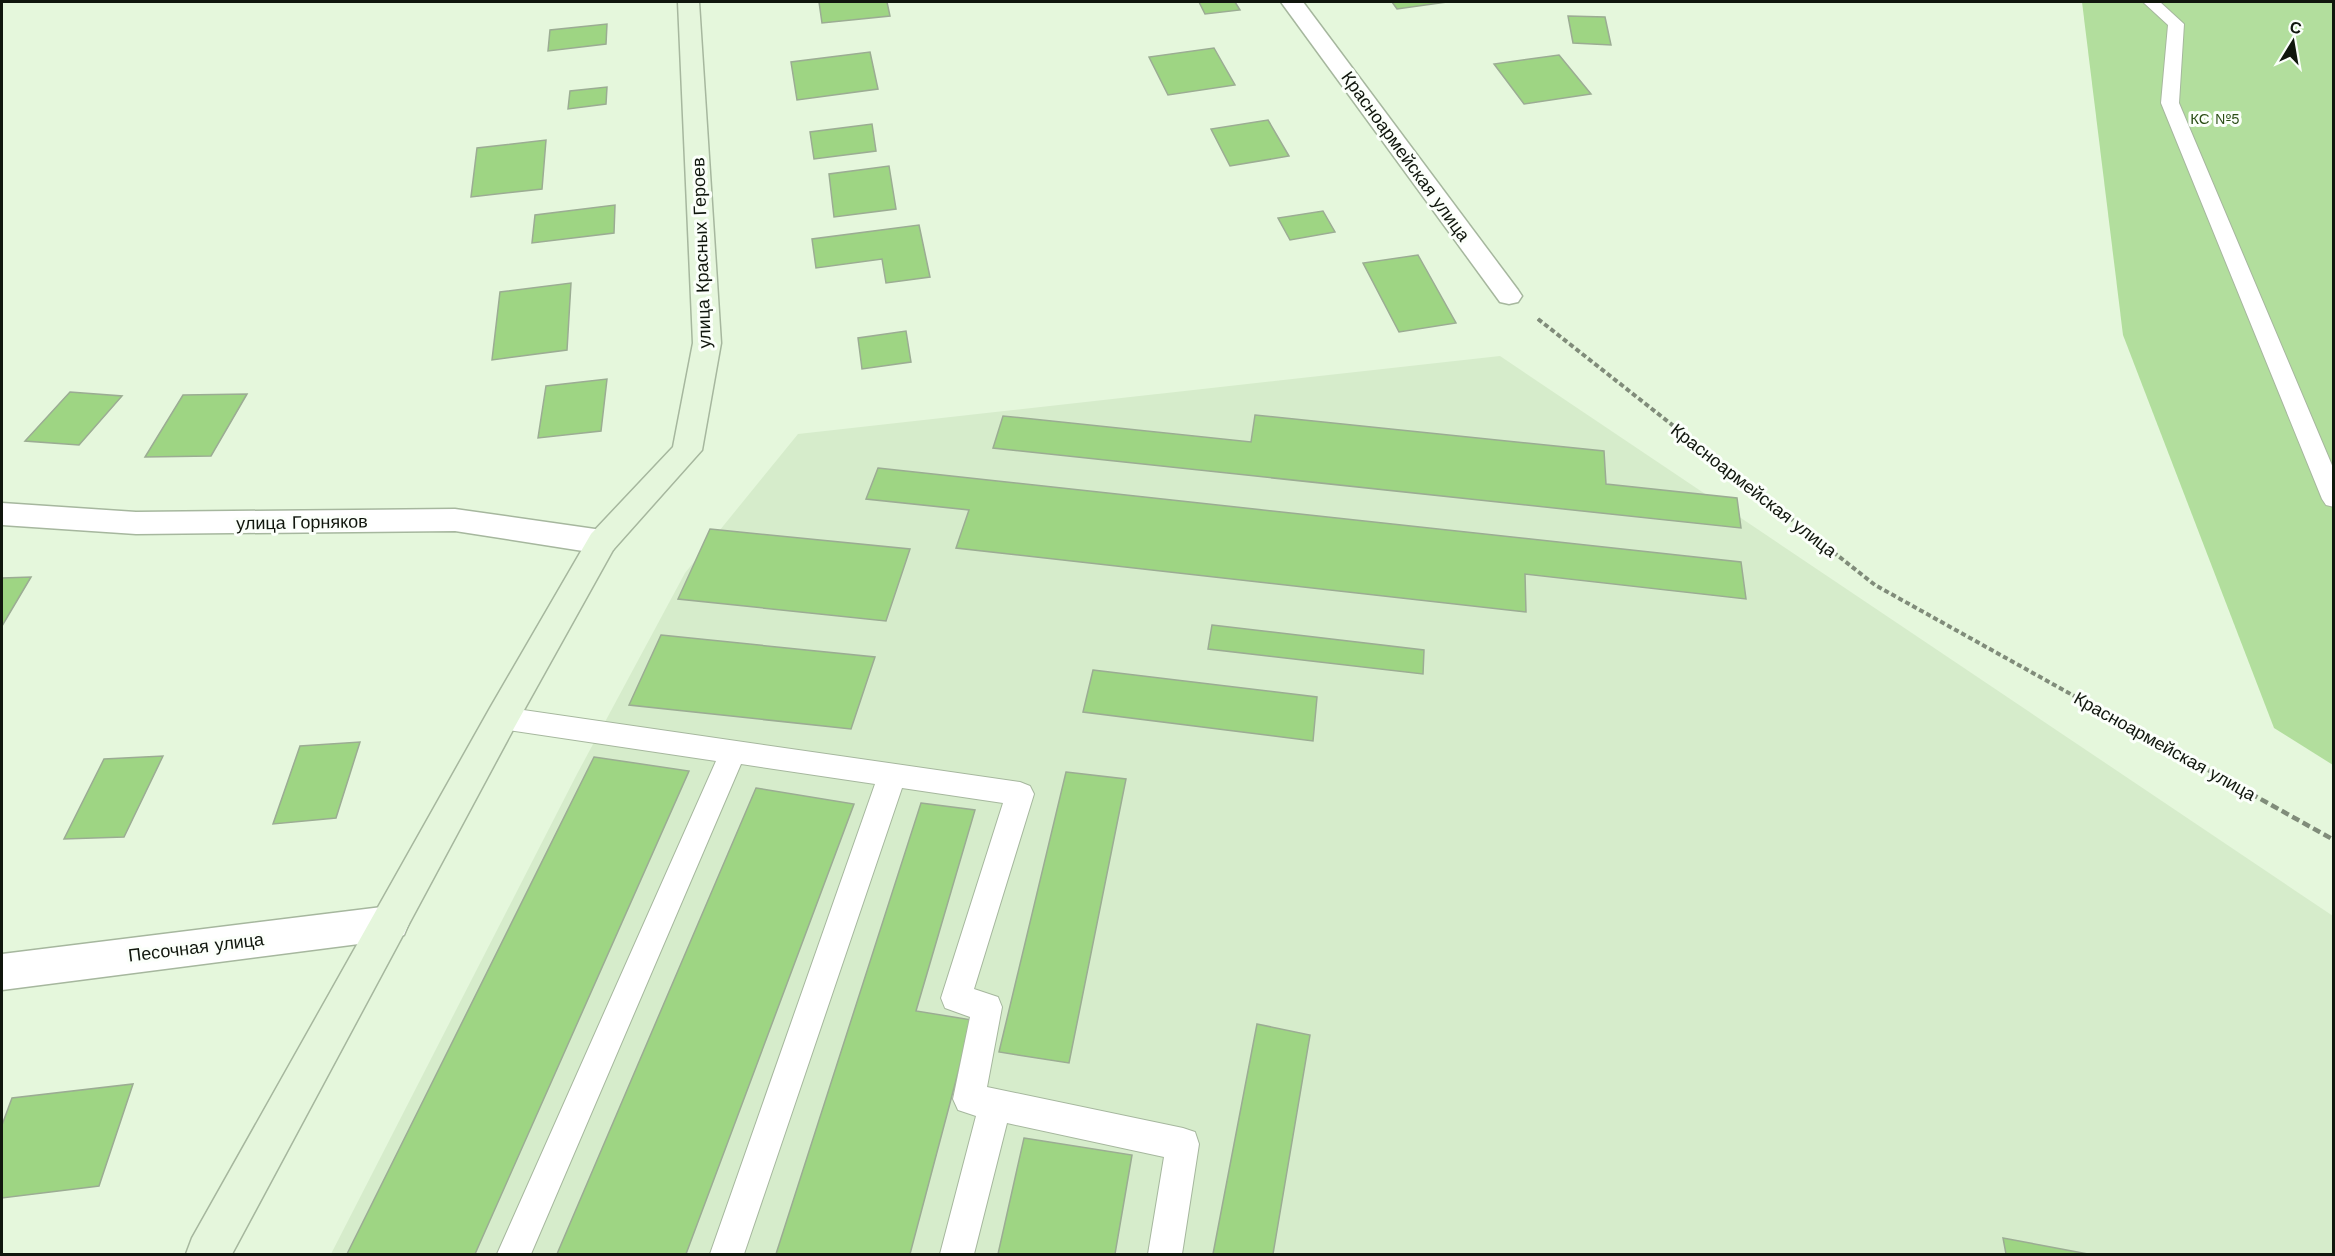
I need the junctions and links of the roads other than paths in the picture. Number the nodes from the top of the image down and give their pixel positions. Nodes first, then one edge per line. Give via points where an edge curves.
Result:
1 (688, 2) edge
2 (1292, 2) edge
3 (2151, 2) edge
4 (1509, 296) road end
5 (2334, 499) edge
6 (2, 514) edge
7 (602, 542) junction
8 (502, 718) junction
9 (733, 752) junction
10 (892, 776) junction
11 (390, 922) junction
12 (2, 972) edge
13 (995, 1104) junction
14 (208, 1254) edge
15 (514, 1254) edge
16 (727, 1254) edge
17 (957, 1254) edge
18 (1165, 1254) edge

1 - 7 main road, улица Красных Героев via 708,343 687,450
2 - 4 street, Красноармейская улица
3 - 5 lane via 2176,24 2170,103
6 - 7 street, улица Горняков via 136,523 455,520
7 - 8 main road, улица Красных Героев
8 - 9 lane
8 - 11 main road, улица Красных Героев
9 - 10 lane
9 - 15 lane
10 - 13 lane via 1020,794 956,998 987,1007 969,1099
10 - 16 lane
11 - 12 street, Песочная улица
11 - 14 main road, улица Красных Героев
13 - 17 lane
13 - 18 lane via 1183,1144

